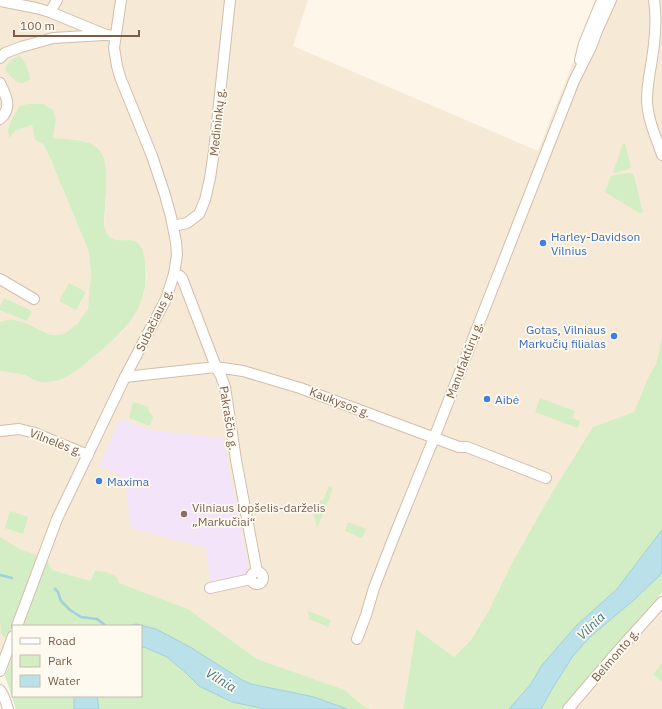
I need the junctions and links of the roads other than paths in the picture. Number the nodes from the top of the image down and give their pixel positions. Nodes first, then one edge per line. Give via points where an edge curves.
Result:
1 (57, 0) edge
2 (121, 0) edge
3 (230, 0) edge
4 (602, 0) edge
5 (611, 0) edge
6 (654, 0) edge
7 (0, 1) edge
8 (50, 12) junction
9 (111, 36) junction
10 (0, 58) edge
11 (574, 81) junction
12 (0, 83) edge
13 (0, 119) edge
14 (662, 155) edge
15 (173, 226) junction
16 (174, 274) junction
17 (0, 279) edge
18 (34, 299) dead end
19 (216, 367) junction
20 (126, 376) junction
21 (0, 431) edge
22 (434, 438) junction
23 (88, 455) junction
24 (546, 478) dead end
25 (210, 588) dead end
26 (662, 602) edge
27 (17, 625) edge
28 (12, 639) edge
29 (357, 639) dead end
30 (0, 671) edge
31 (0, 690) edge
32 (8, 709) edge
33 (568, 709) edge

1 - 8 street
2 - 9 street, Subačiaus g.
3 - 15 street, Medininkų g. via 214,151 205,200 199,214 187,223
4 - 11 street, Manufaktūrų g. via 584,44
5 - 11 street, Manufaktūrų g.
6 - 14 street via 655,28 647,100 648,113
7 - 8 street
8 - 9 street
9 - 10 street via 53,38 5,53
9 - 15 street, Subačiaus g. via 120,77 157,169
11 - 22 street, Manufaktūrų g.
12 - 13 street via 7,99 7,109
15 - 16 street, Subačiaus g. via 176,242
16 - 19 street, Pakraščio g. via 182,278
16 - 20 street, Subačiaus g. via 166,299
17 - 18 street
19 - 20 street, Kaukysos g.
19 - 22 street, Kaukysos g. via 243,371 300,388
19 - 25 street, Pakraščio g. via 225,387 254,575
20 - 23 street, Subačiaus g.
21 - 23 street, Vilnelės g. via 19,429 35,433
22 - 24 street, Kaukysos g. via 459,447 467,447
22 - 29 street, Manufaktūrų g. via 405,506
23 - 27 street, Subačiaus g. via 57,519
26 - 33 street, Belmonto g.
28 - 30 street
31 - 32 street

